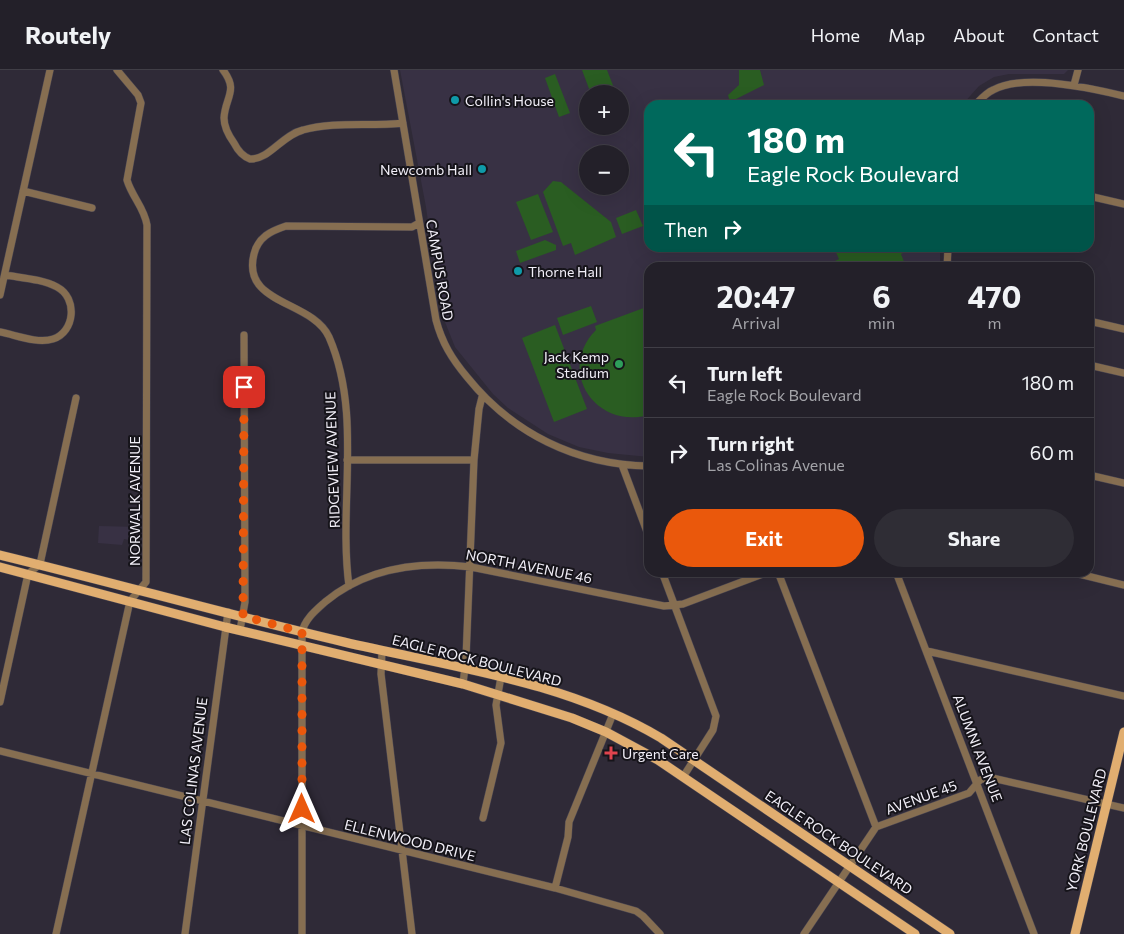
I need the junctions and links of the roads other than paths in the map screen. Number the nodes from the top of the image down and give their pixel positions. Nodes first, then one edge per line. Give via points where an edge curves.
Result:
1 (50, 70) edge
2 (117, 70) edge
3 (223, 70) edge
4 (394, 70) edge
5 (1078, 70) edge
6 (1074, 85) junction
7 (1124, 96) edge
8 (980, 100) edge
9 (403, 123) junction
10 (23, 191) junction
11 (1094, 197) edge
12 (1124, 204) edge
13 (92, 208) dead end
14 (420, 223) junction
15 (5, 275) junction
16 (0, 295) edge
17 (1094, 322) edge
18 (1124, 329) edge
19 (0, 332) edge
20 (244, 335) dead end
21 (1094, 365) edge
22 (1124, 373) edge
23 (482, 397) junction
24 (76, 398) dead end
25 (347, 460) junction
26 (474, 460) junction
27 (622, 465) junction
28 (644, 466) edge
29 (1094, 476) edge
30 (1124, 483) edge
31 (644, 524) edge
32 (0, 555) edge
33 (40, 564) junction
34 (0, 567) edge
35 (471, 567) junction
36 (28, 574) junction
37 (664, 577) edge
38 (755, 577) edge
39 (780, 577) edge
40 (898, 577) edge
41 (1093, 577) edge
42 (1124, 584) edge
43 (349, 586) junction
44 (140, 589) junction
45 (130, 601) junction
46 (674, 605) junction
47 (228, 612) junction
48 (243, 616) junction
49 (225, 626) junction
50 (240, 630) junction
51 (302, 632) junction
52 (301, 644) junction
53 (382, 651) junction
54 (927, 651) junction
55 (380, 664) junction
56 (466, 669) junction
57 (501, 677) junction
58 (463, 684) junction
59 (498, 694) junction
60 (1124, 696) edge
61 (0, 702) edge
62 (613, 714) junction
63 (606, 732) junction
64 (1124, 732) edge
65 (0, 751) edge
66 (694, 760) junction
67 (91, 774) junction
68 (683, 777) junction
69 (977, 783) junction
70 (202, 802) junction
71 (1107, 804) junction
72 (1124, 808) edge
73 (483, 818) dead end
74 (302, 826) junction
75 (876, 827) junction
76 (402, 851) junction
77 (850, 866) junction
78 (839, 882) junction
79 (555, 888) junction
80 (56, 934) edge
81 (185, 934) edge
82 (302, 934) edge
83 (412, 934) edge
84 (660, 934) edge
85 (804, 934) edge
86 (915, 934) edge
87 (950, 934) edge
88 (1034, 934) edge
89 (1075, 934) edge

1 - 10 street
2 - 44 street, NORWALK AVENUE via 140,98 127,180 129,189 141,205 147,225 146,582
3 - 9 street via 232,91 224,116 225,125 238,150 250,159 263,157 284,138 302,130
4 - 9 street, CAMPUS ROAD
5 - 6 street
6 - 7 street
6 - 8 street via 1002,86
9 - 14 street, CAMPUS ROAD
10 - 13 street
10 - 15 street
11 - 12 street
14 - 23 street, CAMPUS ROAD via 440,335 452,359
14 - 25 street, RIDGEVIEW AVENUE via 412,227 286,226 264,237 255,250 253,270 262,288 275,299 313,317 328,335 344,393
15 - 16 street
15 - 19 street via 59,288 66,294 72,311 67,328 52,339 34,340
17 - 18 street
20 - 48 street
21 - 22 street
23 - 26 street
23 - 27 street, CAMPUS ROAD via 521,428 554,446
24 - 33 street
25 - 26 street
25 - 43 street, RIDGEVIEW AVENUE
26 - 35 street
27 - 28 street, CAMPUS ROAD
27 - 31 street
29 - 30 street
32 - 33 main road, EAGLE ROCK BOULEVARD
33 - 36 street
33 - 44 main road, EAGLE ROCK BOULEVARD
34 - 36 main road, EAGLE ROCK BOULEVARD
35 - 43 street, NORTH AVENUE 46 via 445,564 407,566
35 - 46 street, NORTH AVENUE 46 via 664,606
35 - 56 street
36 - 45 main road, EAGLE ROCK BOULEVARD
36 - 61 street
37 - 46 street
38 - 46 street, NORTH AVENUE 46
39 - 75 street
40 - 54 street, ALUMNI AVENUE
41 - 42 street
43 - 51 street, NORTH AVENUE 46 via 317,608 304,623
44 - 45 street, NORWALK AVENUE
44 - 47 main road, EAGLE ROCK BOULEVARD
45 - 49 main road, EAGLE ROCK BOULEVARD
45 - 67 street, NORWALK AVENUE
46 - 66 street via 716,716 713,730
47 - 48 main road, EAGLE ROCK BOULEVARD
47 - 49 street, LAS COLINAS AVENUE
48 - 50 street
48 - 51 main road, EAGLE ROCK BOULEVARD
49 - 50 main road, EAGLE ROCK BOULEVARD
49 - 70 street, LAS COLINAS AVENUE
50 - 52 main road, EAGLE ROCK BOULEVARD
51 - 52 street
51 - 53 main road, EAGLE ROCK BOULEVARD
52 - 55 main road, EAGLE ROCK BOULEVARD
52 - 74 street
53 - 55 street
53 - 56 main road, EAGLE ROCK BOULEVARD
54 - 60 street
54 - 69 street, ALUMNI AVENUE
55 - 58 main road, EAGLE ROCK BOULEVARD
55 - 76 street
56 - 57 main road, EAGLE ROCK BOULEVARD
56 - 58 street
57 - 59 street
57 - 62 main road, EAGLE ROCK BOULEVARD via 548,689
58 - 59 main road, EAGLE ROCK BOULEVARD
59 - 63 main road, EAGLE ROCK BOULEVARD
59 - 73 street via 496,706 502,743
62 - 63 street
62 - 66 main road, EAGLE ROCK BOULEVARD via 658,736
63 - 68 main road, EAGLE ROCK BOULEVARD
63 - 79 street via 569,822
64 - 71 main road, YORK BOULEVARD
65 - 67 street, ELLENWOOD DRIVE
66 - 68 street
66 - 77 main road, EAGLE ROCK BOULEVARD
67 - 70 street, ELLENWOOD DRIVE
67 - 80 street, NORWALK AVENUE
68 - 78 main road, EAGLE ROCK BOULEVARD
69 - 71 street, AVENUE 45 via 988,777
69 - 75 street, AVENUE 45 via 969,793
69 - 88 street, ALUMNI AVENUE
70 - 74 street, ELLENWOOD DRIVE
70 - 81 street, LAS COLINAS AVENUE
71 - 72 street, AVENUE 45
71 - 89 main road, YORK BOULEVARD
74 - 76 street, ELLENWOOD DRIVE
74 - 82 street
75 - 77 street, AVENUE 45
76 - 79 street, ELLENWOOD DRIVE
76 - 83 street
77 - 78 street, AVENUE 45
77 - 87 main road, EAGLE ROCK BOULEVARD
78 - 85 street, AVENUE 45
78 - 86 main road, EAGLE ROCK BOULEVARD
79 - 84 street, ELLENWOOD DRIVE via 636,911

